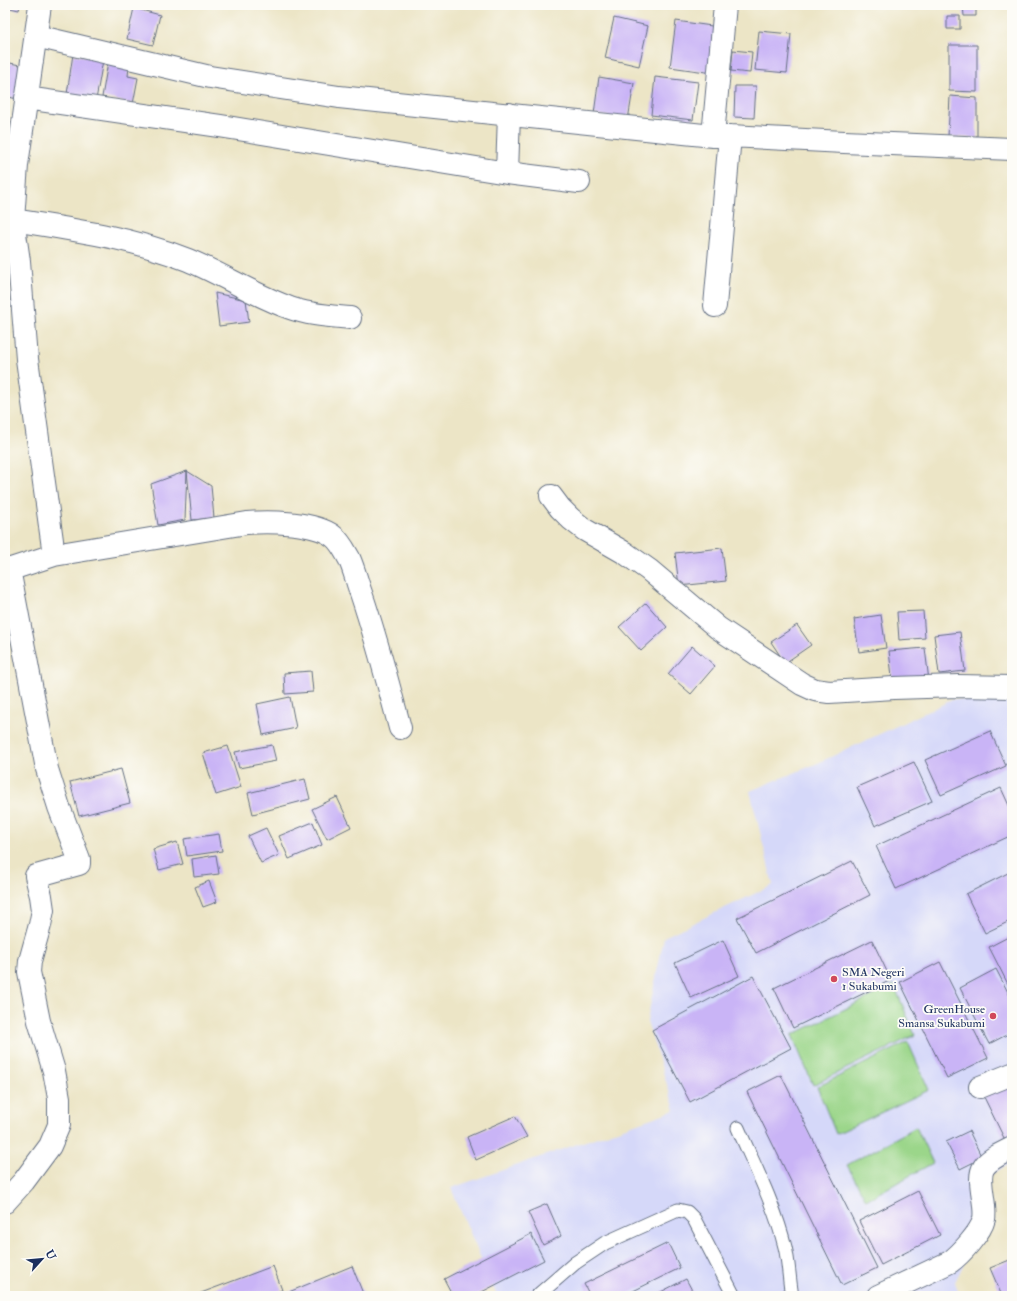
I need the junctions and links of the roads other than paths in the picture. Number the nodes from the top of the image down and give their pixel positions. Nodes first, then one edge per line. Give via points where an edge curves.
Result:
1 (40, 5) edge
2 (725, 5) edge
3 (36, 36) junction
4 (26, 98) junction
5 (509, 114) junction
6 (721, 136) junction
7 (1012, 149) edge
8 (507, 173) junction
9 (579, 182) dead end
10 (13, 220) junction
11 (715, 306) dead end
12 (350, 318) dead end
13 (551, 496) dead end
14 (54, 555) junction
15 (7, 570) edge
16 (1012, 687) edge
17 (400, 728) dead end
18 (1012, 1074) edge
19 (980, 1087) dead end
20 (738, 1128) dead end
21 (1012, 1148) edge
22 (5, 1202) edge
23 (538, 1296) edge
24 (734, 1296) edge
25 (792, 1296) edge
26 (878, 1296) edge

1 - 3 street
2 - 6 street
3 - 4 street
3 - 5 street via 210,77 339,98
4 - 8 street via 220,126
4 - 10 street
5 - 6 street
5 - 8 street
6 - 7 street
6 - 11 street
8 - 9 street
10 - 12 street via 126,240 189,261 290,308
10 - 14 street via 27,359
13 - 16 street via 571,519 649,570 718,628 815,690 829,692 926,687
14 - 15 street
14 - 17 street via 246,523 295,525 325,532 333,536 349,559
15 - 22 street via 47,770 79,864 36,876 43,910 29,972 39,1020 54,1070 59,1098 59,1125 50,1146
18 - 19 street
20 - 25 lane via 774,1213 785,1248
21 - 26 street via 984,1167 981,1176 984,1219 973,1239 959,1256
23 - 24 lane via 575,1263 605,1243 678,1210 687,1212 694,1219

